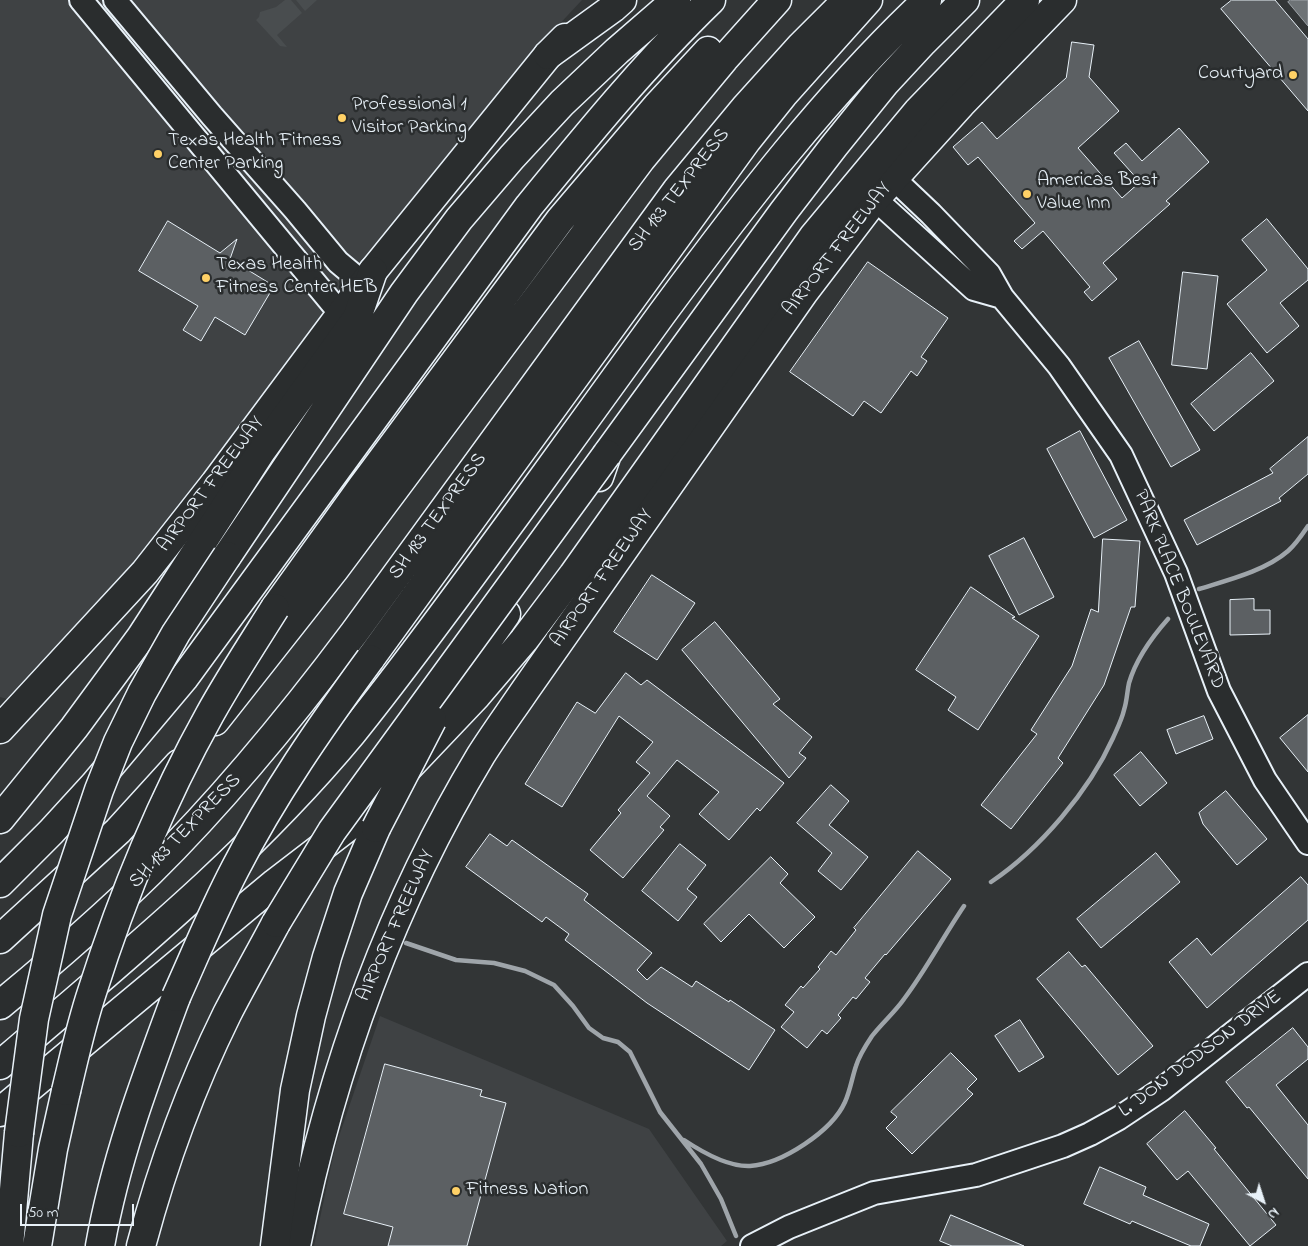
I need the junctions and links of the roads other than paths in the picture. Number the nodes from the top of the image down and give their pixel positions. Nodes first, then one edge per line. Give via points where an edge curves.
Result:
1 (81, 0) edge
2 (116, 0) edge
3 (603, 0) edge
4 (622, 0) edge
5 (676, 0) edge
6 (711, 0) edge
7 (771, 0) edge
8 (777, 0) edge
9 (847, 0) edge
10 (868, 0) edge
11 (927, 0) edge
12 (965, 0) edge
13 (1025, 0) edge
14 (1062, 0) edge
15 (548, 55) junction
16 (893, 178) junction
17 (875, 200) junction
18 (368, 277) junction
19 (1002, 297) junction
20 (340, 314) junction
21 (607, 454) junction
22 (0, 729) edge
23 (0, 819) edge
24 (1308, 843) edge
25 (0, 883) edge
26 (0, 939) edge
27 (1308, 974) edge
28 (0, 1005) edge
29 (0, 1065) edge
30 (0, 1112) edge
31 (9, 1246) edge
32 (36, 1246) edge
33 (100, 1246) edge
34 (141, 1246) edge
35 (275, 1246) edge
36 (296, 1246) edge
37 (752, 1246) edge

1 - 20 street
2 - 18 street via 338,262
3 - 15 main road, AIRPORT FREEWAY
4 - 15 main road
5 - 31 main road, bridge via 562,104 459,219 404,293 227,556 176,633 142,693 99,790 57,915 34,1019
6 - 25 main road via 640,74 529,206 184,678 94,785
7 - 32 main road, bridge via 712,47 560,220 362,487 241,660 153,831 97,976 66,1091
8 - 26 main road via 641,159 248,681 167,778 118,830
9 - 28 main road, SH 183 TEXPRESS via 744,108 677,190 354,633 260,753 150,871 83,935
10 - 33 main road, bridge via 783,95 742,148 315,734 235,869 176,997 123,1149
11 - 29 main road via 839,90 728,224 447,610 338,749 229,863
12 - 21 main road via 885,83 834,146
13 - 30 main road via 918,111 813,237 573,575 477,696 361,817 275,882
14 - 16 main road, AIRPORT FREEWAY
15 - 18 main road, AIRPORT FREEWAY
16 - 17 main road, AIRPORT FREEWAY
16 - 19 street, PARK PLACE BOULEVARD via 989,274
17 - 19 street via 974,289
17 - 36 main road, AIRPORT FREEWAY via 798,300 531,681 482,755 443,823 403,904 354,1027 322,1131
18 - 20 main road, AIRPORT FREEWAY
18 - 23 main road via 357,318 262,450 141,637 74,728
19 - 24 street, PARK PLACE BOULEVARD via 1059,366 1121,455 1176,573 1219,692 1264,780
20 - 22 main road, AIRPORT FREEWAY via 145,572
21 - 34 main road, bridge via 332,831 276,923 227,1014 194,1089 165,1165
21 - 35 main road, bridge via 594,489 432,720 376,828 345,902 311,1016 295,1090
27 - 37 street, L. DON DODSON DRIVE via 1161,1090 1090,1134 976,1175 874,1193 789,1227

